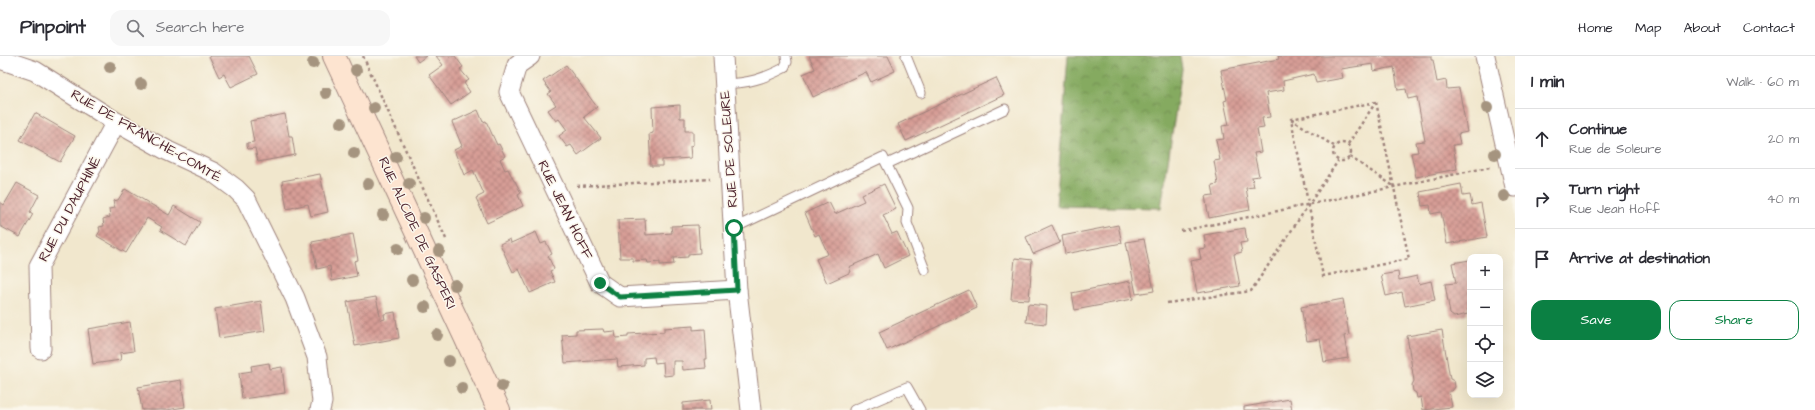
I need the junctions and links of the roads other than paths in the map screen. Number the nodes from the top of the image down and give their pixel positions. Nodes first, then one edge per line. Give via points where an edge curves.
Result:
1 (334, 56) edge
2 (530, 56) edge
3 (723, 56) edge
4 (786, 56) edge
5 (906, 56) edge
6 (1485, 56) edge
7 (0, 59) edge
8 (34, 63) edge
9 (724, 84) junction
10 (921, 93) dead end
11 (1005, 109) dead end
12 (116, 122) junction
13 (887, 164) junction
14 (1515, 187) edge
15 (734, 228) junction
16 (925, 270) dead end
17 (737, 290) junction
18 (41, 349) dead end
19 (320, 410) edge
20 (499, 410) edge
21 (751, 410) edge
22 (854, 410) edge
23 (920, 410) edge

1 - 20 main road, RUE ALCIDE DE GASPERI
2 - 17 street, RUE JEAN HOFF via 517,65 509,92 600,283 620,297
3 - 9 street, RUE DE SOLEURE
4 - 9 lane via 784,68 763,79
5 - 10 lane
6 - 14 street
7 - 8 street, RUE DE FRANCHE-COMTÉ
8 - 12 street, RUE DE FRANCHE-COMTÉ
9 - 15 street, RUE DE SOLEURE
11 - 13 lane
12 - 18 street, RUE DU DAUPHINÉ via 39,266
12 - 19 street, RUE DE FRANCHE-COMTÉ via 213,172 246,199 295,298 317,357 322,402
13 - 15 lane via 883,157
13 - 16 lane via 908,208 908,223
15 - 17 street, RUE DE SOLEURE
17 - 21 street, RUE DE SOLEURE
22 - 23 lane via 907,387

